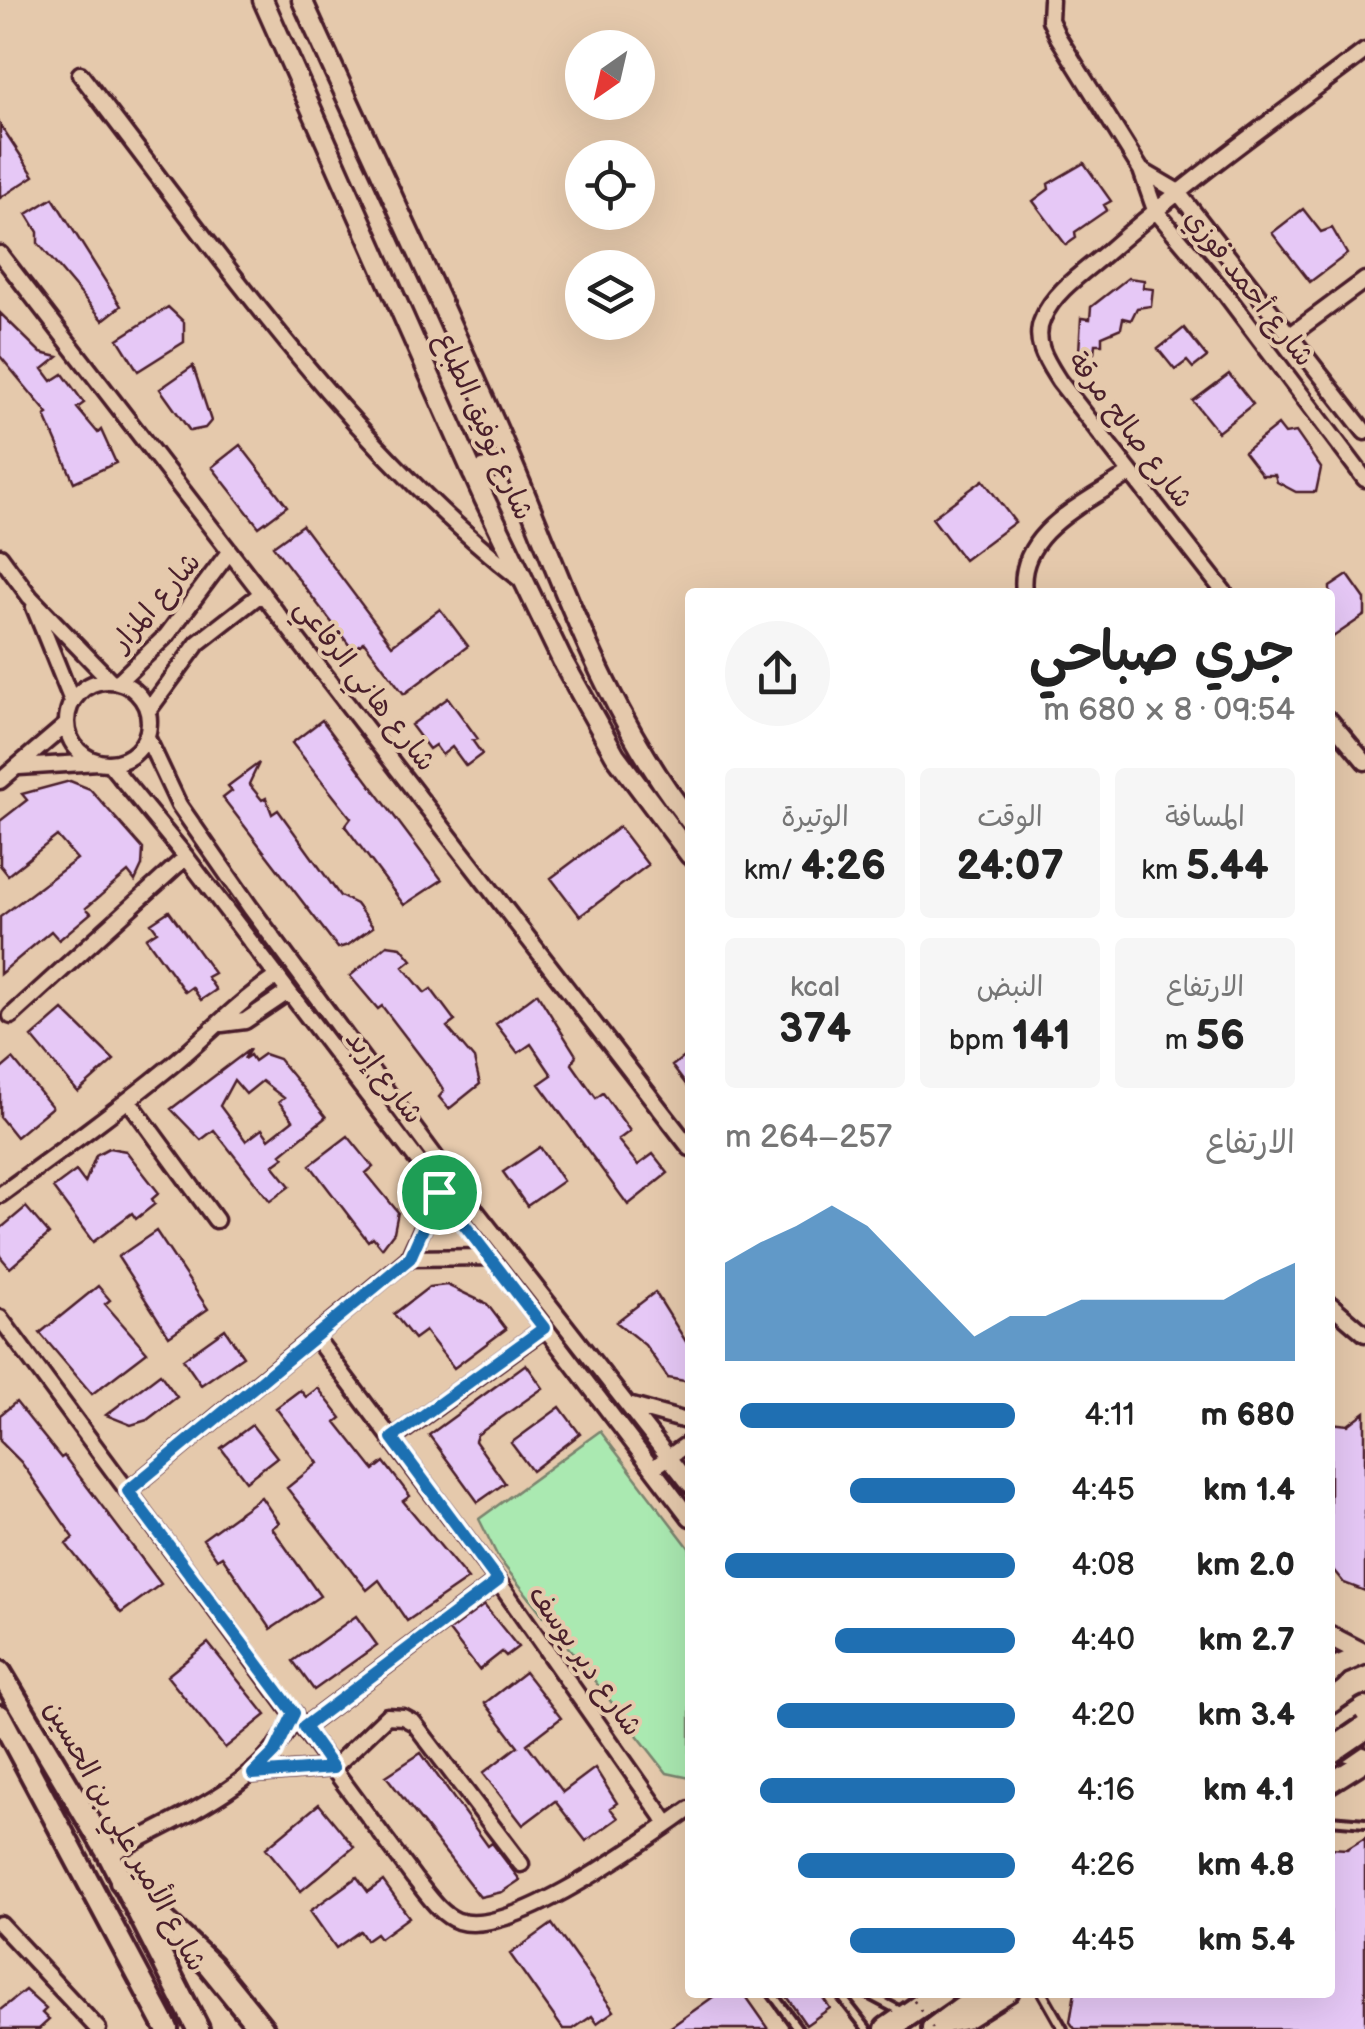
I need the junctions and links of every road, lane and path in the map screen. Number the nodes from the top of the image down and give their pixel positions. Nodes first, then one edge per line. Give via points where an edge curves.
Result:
1 (262, 0) edge
2 (302, 0) edge
3 (1049, 2) edge
4 (1365, 52) edge
5 (80, 74) dead end
6 (1141, 170) junction
7 (1177, 192) junction
8 (1155, 210) junction
9 (0, 254) edge
10 (1365, 280) edge
11 (1292, 334) junction
12 (1365, 432) edge
13 (510, 460) junction
14 (1130, 473) junction
15 (474, 474) junction
16 (1365, 479) edge
17 (230, 552) junction
18 (0, 556) edge
19 (525, 584) junction
20 (1024, 588) edge
21 (1221, 588) edge
22 (262, 593) junction
23 (30, 597) junction
24 (114, 681) junction
25 (72, 702) junction
26 (148, 711) junction
27 (67, 724) junction
28 (1335, 725) edge
29 (147, 737) junction
30 (1362, 753) edge
31 (104, 762) junction
32 (19, 767) junction
33 (0, 781) edge
34 (685, 813) edge
35 (685, 847) edge
36 (186, 857) junction
37 (276, 976) junction
38 (288, 992) junction
39 (11, 1016) dead end
40 (222, 1024) junction
41 (128, 1101) junction
42 (685, 1142) edge
43 (439, 1192) junction
44 (0, 1195) edge
45 (216, 1220) dead end
46 (489, 1257) junction
47 (410, 1258) junction
48 (1335, 1308) edge
49 (0, 1318) edge
50 (544, 1328) junction
51 (1365, 1334) edge
52 (315, 1337) junction
53 (625, 1404) junction
54 (685, 1421) edge
55 (392, 1438) junction
56 (685, 1445) edge
57 (669, 1456) junction
58 (653, 1468) junction
59 (685, 1468) edge
60 (664, 1484) junction
61 (128, 1491) junction
62 (685, 1511) edge
63 (498, 1581) junction
64 (1335, 1639) edge
65 (1365, 1654) edge
66 (1335, 1669) edge
67 (0, 1672) edge
68 (1365, 1709) edge
69 (294, 1713) junction
70 (0, 1716) edge
71 (304, 1727) junction
72 (1365, 1728) edge
73 (1335, 1731) edge
74 (1335, 1741) edge
75 (1335, 1749) edge
76 (1365, 1760) edge
77 (333, 1768) junction
78 (253, 1774) junction
79 (1335, 1780) edge
80 (685, 1812) edge
81 (1335, 1820) edge
82 (1365, 1823) edge
83 (668, 1824) junction
84 (109, 1855) junction
85 (522, 1864) dead end
86 (122, 1881) junction
87 (0, 1924) edge
88 (775, 1998) edge
89 (843, 1998) edge
90 (869, 1998) edge
91 (913, 1998) edge
92 (915, 1998) edge
93 (932, 1998) edge
94 (976, 1998) edge
95 (999, 1998) edge
96 (1045, 1998) edge
97 (892, 2023) edge
98 (936, 2027) edge
99 (98, 2029) edge
100 (167, 2029) edge
101 (198, 2029) edge
102 (262, 2029) edge
103 (798, 2029) edge
104 (867, 2029) edge
105 (1063, 2029) edge

1 - 15 street, شارع توفيق الطباع
2 - 13 street, شارع توفيق الطباع
3 - 6 street, شارع أحمد فوزي via 1058,37
4 - 7 street, شارع صالح مرقة
5 - 19 street via 335,402 467,538
6 - 7 street, شارع أحمد فوزي
6 - 8 street, شارع أحمد فوزي
7 - 8 street, شارع صالح مرقة
7 - 11 street, شارع أحمد فوزي
8 - 14 street, شارع صالح مرقة via 1060,294 1039,333 1042,354
8 - 16 street, شارع أحمد فوزي
9 - 17 street, شارع هاني الرفاعي
10 - 11 street
11 - 12 street, شارع أحمد فوزي
13 - 15 street
13 - 34 street, شارع توفيق الطباع via 602,683
14 - 20 street via 1034,542 1024,562
14 - 21 street, شارع صالح مرقة
15 - 19 street, شارع توفيق الطباع
17 - 22 street, شارع هاني الرفاعي
17 - 24 street, شارع المزار via 166,635
18 - 23 street
19 - 35 street, شارع توفيق الطباع via 588,711
22 - 26 street via 198,643
22 - 42 street, شارع هاني الرفاعي
23 - 24 street
23 - 25 street
24 - 25 street via 89,686
24 - 26 street via 137,692
25 - 27 street
26 - 29 street
27 - 31 street via 77,748
27 - 32 street
28 - 30 street
29 - 31 street via 132,756
29 - 53 street, شارع إربد via 179,805 250,906
31 - 32 street
31 - 36 street, شارع إربد
32 - 33 street
36 - 37 street, شارع إربد
36 - 39 street
37 - 38 street, شارع إربد
37 - 40 street via 233,1006
38 - 40 street via 245,1021
38 - 43 street, شارع إربد
40 - 41 street
41 - 44 street
41 - 45 street
43 - 46 street, شارع إربد
43 - 47 street
46 - 47 street
46 - 50 street, شارع إربد
47 - 52 street
48 - 51 street
49 - 61 street
50 - 55 street
50 - 58 street, شارع إربد
52 - 55 street, شارع دير يوسف
52 - 61 street
53 - 54 street
53 - 57 street, شارع إربد
55 - 63 street, شارع دير يوسف
56 - 57 street
57 - 58 street
57 - 59 street, شارع إربد
58 - 60 street, شارع إربد
59 - 60 street
60 - 62 street, شارع إربد
61 - 69 street
63 - 71 street
63 - 83 street, شارع دير يوسف
64 - 65 street
65 - 66 street
67 - 84 main road, شارع الأمير علي بن الحسين
68 - 73 highway
69 - 71 street
69 - 78 street via 275,1752
70 - 100 main road, شارع الأمير علي بن الحسين
71 - 77 street
72 - 75 highway, bridge
74 - 76 street
76 - 79 street
77 - 78 street
77 - 83 street via 428,1896 462,1922 486,1921 569,1887
77 - 85 street via 387,1716 403,1717
78 - 84 street
80 - 83 street
81 - 82 lane
84 - 86 main road, شارع الأمير علي بن الحسين
86 - 101 main road, شارع الأمير علي بن الحسين
86 - 102 highway via 210,1965
87 - 99 street
88 - 103 lane
89 - 104 lane
90 - 97 lane
91 - 98 path, bridge
92 - 97 street
93 - 97 highway
94 - 98 highway
95 - 98 street via 966,2019
96 - 105 lane

